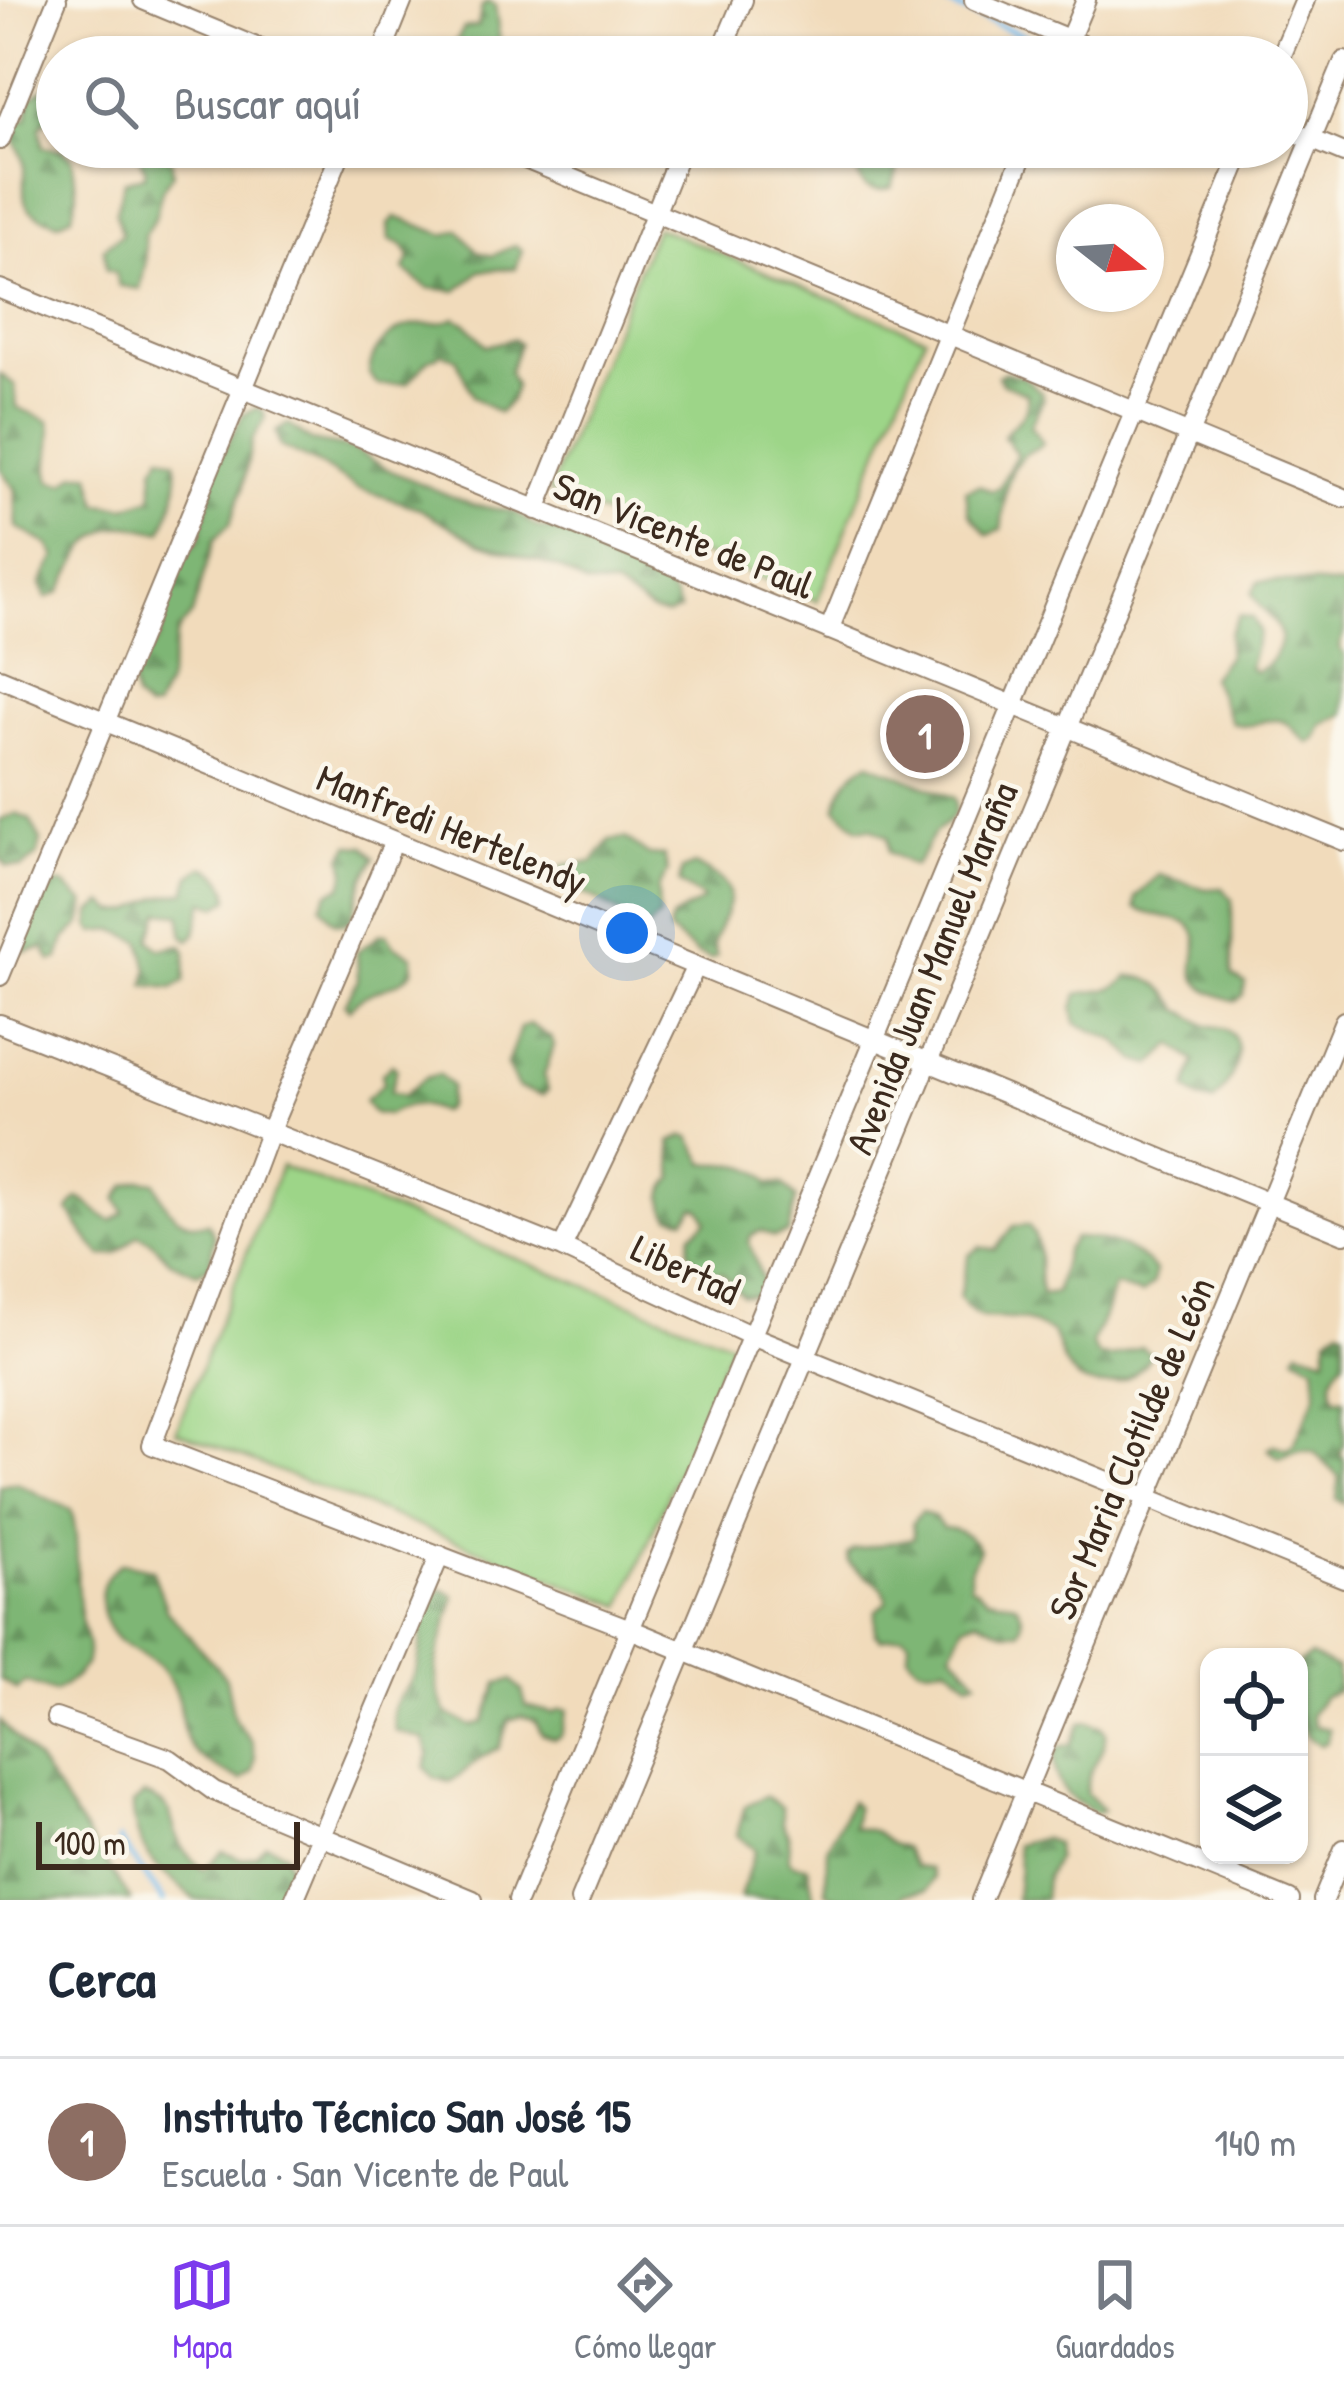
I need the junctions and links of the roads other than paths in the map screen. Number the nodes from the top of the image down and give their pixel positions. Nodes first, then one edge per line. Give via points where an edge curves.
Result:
1 (57, 0) edge
2 (143, 0) edge
3 (403, 0) edge
4 (743, 0) edge
5 (974, 0) edge
6 (1086, 0) edge
7 (1305, 0) edge
8 (42, 36) edge
9 (230, 36) edge
10 (388, 36) edge
11 (728, 36) edge
12 (1043, 36) edge
13 (1071, 36) edge
14 (1290, 36) edge
15 (36, 52) edge
16 (1344, 61) edge
17 (1308, 138) edge
18 (1311, 139) junction
19 (0, 140) edge
20 (1308, 146) edge
21 (1344, 153) edge
22 (334, 168) edge
23 (546, 168) edge
24 (673, 168) edge
25 (1018, 168) edge
26 (1235, 168) edge
27 (1299, 168) edge
28 (654, 213) junction
29 (0, 289) edge
30 (950, 336) junction
31 (243, 389) junction
32 (1134, 411) junction
33 (1190, 434) junction
34 (1344, 498) edge
35 (536, 509) junction
36 (829, 630) junction
37 (0, 678) edge
38 (1012, 705) junction
39 (106, 722) junction
40 (1066, 727) junction
41 (394, 841) junction
42 (1344, 842) edge
43 (696, 966) junction
44 (0, 976) edge
45 (1344, 1022) edge
46 (0, 1024) edge
47 (874, 1040) junction
48 (928, 1062) junction
49 (269, 1133) junction
50 (1269, 1203) junction
51 (1344, 1234) edge
52 (562, 1248) junction
53 (752, 1336) junction
54 (805, 1358) junction
55 (1145, 1495) junction
56 (440, 1555) junction
57 (1344, 1578) edge
58 (630, 1629) junction
59 (683, 1651) junction
60 (56, 1718) dead end
61 (1025, 1791) junction
62 (321, 1837) junction
63 (1344, 1849) edge
64 (294, 1900) edge
65 (472, 1900) edge
66 (518, 1900) edge
67 (580, 1900) edge
68 (981, 1900) edge
69 (1290, 1900) edge
70 (1323, 1900) edge

1 - 8 street
2 - 9 street
3 - 10 street
4 - 11 street
5 - 12 street
6 - 13 street
7 - 14 street
15 - 19 street
16 - 18 street, Avenida Juan Manuel Maraña
17 - 18 street
18 - 20 street, Avenida Juan Manuel Maraña
18 - 21 street
22 - 31 street
23 - 28 street
24 - 28 street
25 - 30 street
26 - 32 street, Avenida Juan Manuel Maraña
27 - 33 street, Avenida Juan Manuel Maraña
28 - 30 street
28 - 35 street
29 - 31 street, San Vicente de Paul
30 - 32 street
30 - 36 street
31 - 35 street, San Vicente de Paul
31 - 39 street
32 - 33 street
32 - 38 street, Avenida Juan Manuel Maraña
33 - 34 street
33 - 40 street, Avenida Juan Manuel Maraña
35 - 36 street, San Vicente de Paul
36 - 38 street, San Vicente de Paul
37 - 39 street, Manfredi Hertelendy
38 - 40 street, San Vicente de Paul
38 - 47 street, Avenida Juan Manuel Maraña
39 - 41 street, Manfredi Hertelendy
39 - 44 street
40 - 42 street, San Vicente de Paul
40 - 48 street, Avenida Juan Manuel Maraña
41 - 43 street, Manfredi Hertelendy
41 - 49 street
43 - 47 street, Manfredi Hertelendy
43 - 52 street
45 - 50 street, Sor Maria Clotilde de León
46 - 49 street, Libertad
47 - 48 street, Manfredi Hertelendy
47 - 53 street, Avenida Juan Manuel Maraña
48 - 50 street, Manfredi Hertelendy
48 - 54 street, Avenida Juan Manuel Maraña
49 - 52 street, Libertad
49 - 56 street via 152,1445
50 - 51 street, Manfredi Hertelendy
50 - 55 street, Sor Maria Clotilde de León
52 - 53 street, Libertad
53 - 54 street, Libertad
53 - 58 street, Avenida Juan Manuel Maraña
54 - 55 street, Libertad
54 - 59 street, Avenida Juan Manuel Maraña
55 - 57 street, Libertad
55 - 61 street, Sor Maria Clotilde de León
56 - 58 street
56 - 62 street
58 - 59 street
58 - 66 street, Avenida Juan Manuel Maraña
59 - 61 street
59 - 67 street, Avenida Juan Manuel Maraña
60 - 62 street via 170,1759 214,1791
61 - 68 street, Sor Maria Clotilde de León
61 - 69 street
62 - 64 street
62 - 65 street
63 - 70 street

